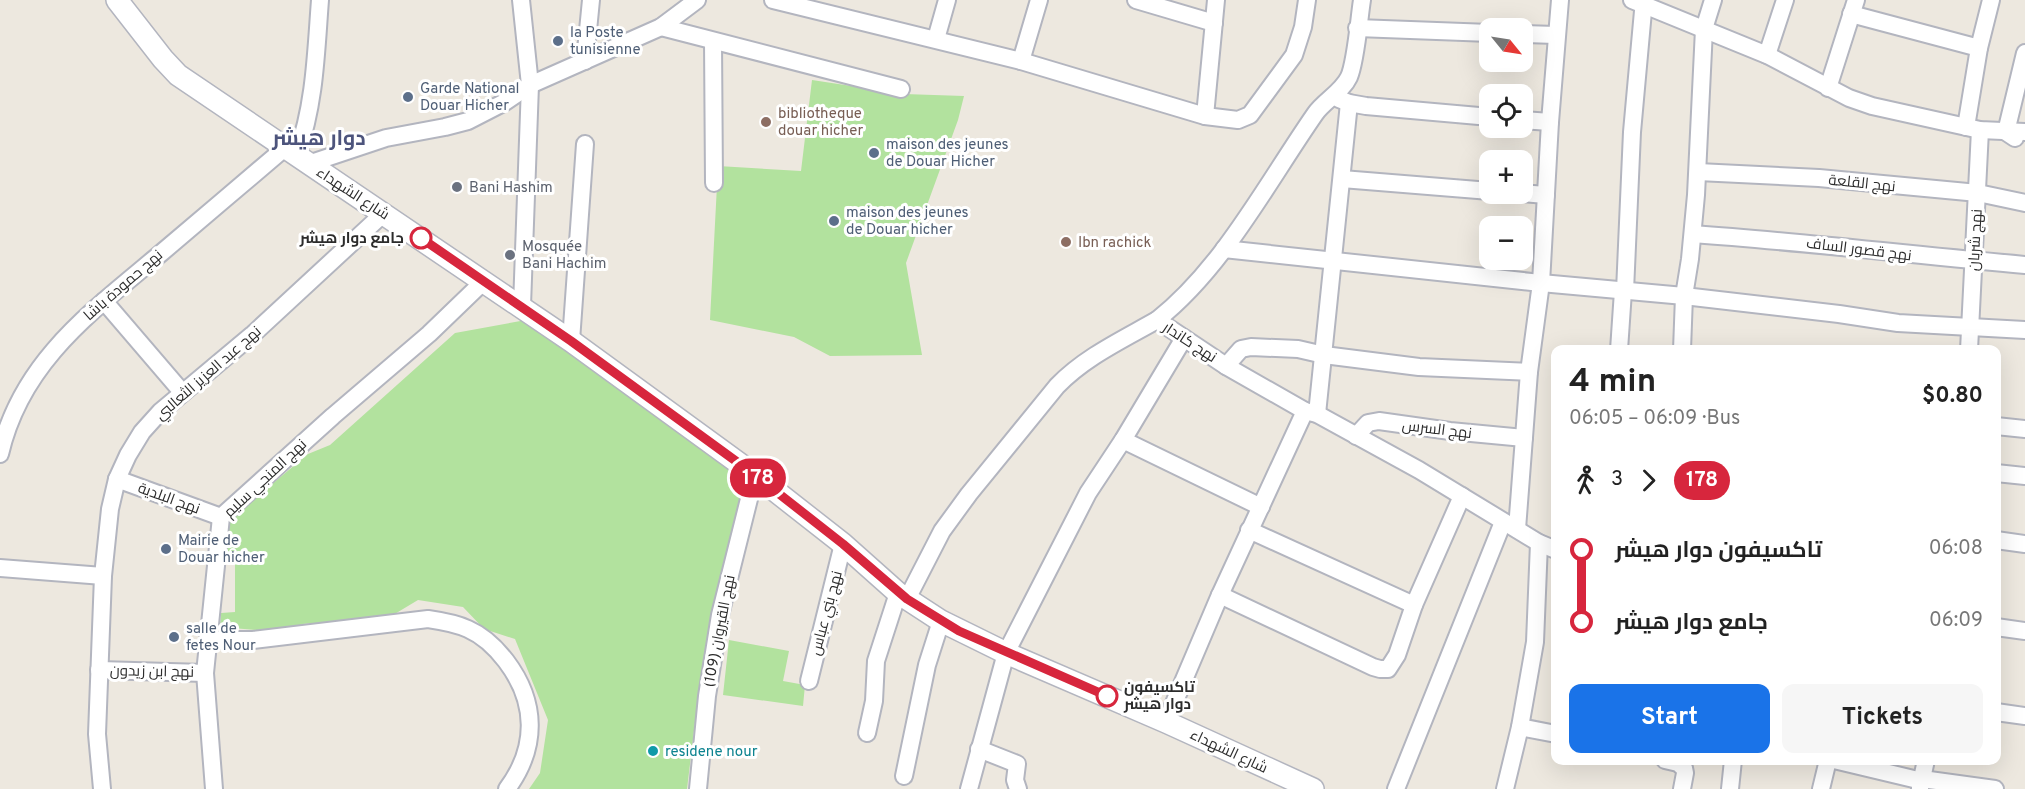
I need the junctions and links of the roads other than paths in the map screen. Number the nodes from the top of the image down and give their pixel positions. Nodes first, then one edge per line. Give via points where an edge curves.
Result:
1 (117, 0) edge
2 (320, 0) edge
3 (521, 0) edge
4 (591, 0) edge
5 (697, 0) edge
6 (773, 0) edge
7 (947, 0) edge
8 (1039, 0) edge
9 (1136, 0) edge
10 (1216, 0) edge
11 (1307, 0) edge
12 (1362, 0) edge
13 (1560, 0) edge
14 (1713, 0) edge
15 (1785, 0) edge
16 (1991, 0) edge
17 (1639, 1) edge
18 (805, 3) edge
19 (1854, 7) edge
20 (1214, 23) junction
21 (661, 27) junction
22 (1357, 28) junction
23 (1704, 29) junction
24 (1479, 33) edge
25 (1533, 34) edge
26 (1556, 35) junction
27 (936, 39) junction
28 (713, 40) junction
29 (1979, 48) junction
30 (2025, 53) edge
31 (1767, 55) junction
32 (585, 61) junction
33 (1021, 61) junction
34 (530, 85) junction
35 (1828, 88) junction
36 (901, 89) dead end
37 (1332, 95) junction
38 (1349, 103) junction
39 (1205, 116) junction
40 (1479, 116) edge
41 (1533, 121) edge
42 (1550, 122) junction
43 (1973, 128) junction
44 (2006, 132) junction
45 (2025, 132) edge
46 (2025, 140) edge
47 (585, 144) dead end
48 (297, 155) junction
49 (1698, 172) junction
50 (1342, 179) junction
51 (714, 183) dead end
52 (1479, 190) edge
53 (1978, 193) junction
54 (1533, 194) edge
55 (1546, 195) junction
56 (2025, 204) edge
57 (384, 213) junction
58 (1693, 234) junction
59 (1224, 249) junction
60 (1334, 260) junction
61 (1974, 260) junction
62 (2025, 264) edge
63 (484, 281) junction
64 (1541, 283) junction
65 (1624, 291) junction
66 (1684, 296) junction
67 (104, 301) junction
68 (522, 306) junction
69 (1157, 320) junction
70 (1970, 328) junction
71 (2025, 330) edge
72 (1184, 338) junction
73 (571, 341) junction
74 (1619, 345) edge
75 (1682, 345) edge
76 (1969, 345) edge
77 (1324, 355) junction
78 (1226, 366) junction
79 (1529, 372) junction
80 (182, 392) junction
81 (1311, 413) junction
82 (2001, 427) edge
83 (2025, 429) edge
84 (1356, 436) junction
85 (1524, 438) junction
86 (1123, 440) junction
87 (0, 454) edge
88 (2001, 474) edge
89 (755, 475) junction
90 (2025, 476) edge
91 (117, 479) junction
92 (1462, 496) junction
93 (1261, 507) junction
94 (221, 517) junction
95 (1510, 526) junction
96 (1249, 530) junction
97 (2001, 541) edge
98 (1539, 543) junction
99 (843, 544) junction
100 (2025, 544) edge
101 (1551, 548) edge
102 (0, 567) edge
103 (103, 576) junction
104 (1220, 595) junction
105 (903, 596) junction
106 (1414, 605) junction
107 (940, 621) junction
108 (2001, 628) edge
109 (2025, 631) edge
110 (208, 640) junction
111 (1006, 653) junction
112 (99, 670) junction
113 (206, 673) junction
114 (809, 681) dead end
115 (2001, 713) edge
116 (2025, 716) edge
117 (1166, 722) junction
118 (1520, 727) junction
119 (867, 733) dead end
120 (1551, 733) edge
121 (979, 749) junction
122 (1683, 765) edge
123 (1732, 765) edge
124 (1827, 765) edge
125 (1853, 765) edge
126 (1925, 765) edge
127 (904, 776) dead end
128 (1282, 783) edge
129 (1921, 783) edge
130 (102, 789) edge
131 (214, 789) edge
132 (507, 789) edge
133 (698, 789) edge
134 (969, 789) edge
135 (1018, 789) edge
136 (1313, 789) edge
137 (1396, 789) edge
138 (1505, 789) edge
139 (1682, 789) edge
140 (1730, 789) edge
141 (1821, 789) edge
142 (1995, 789) edge

1 - 48 street, شارع الشهداء via 178,75
2 - 48 street via 307,127
3 - 34 street
4 - 32 street
5 - 21 street
6 - 18 street
7 - 27 street
8 - 33 street
9 - 20 street
10 - 20 street
11 - 39 street via 1293,55 1250,115 1238,120
12 - 22 street
13 - 26 street
14 - 23 street
15 - 31 street
16 - 29 street, نهج شربان
17 - 23 street
17 - 65 street
18 - 27 street
19 - 29 street
19 - 35 street
20 - 39 street
21 - 28 street
21 - 32 street
22 - 24 street
22 - 37 street via 1348,77
23 - 31 street
23 - 49 street
25 - 26 street
26 - 42 street
27 - 33 street
28 - 36 street
28 - 51 street
29 - 43 street, نهج شربان
30 - 44 street
31 - 35 street
32 - 34 street
33 - 39 street
34 - 48 street via 468,121
34 - 68 street
35 - 43 street via 1872,106
37 - 38 street
37 - 59 street via 1316,112
38 - 40 street
38 - 50 street
41 - 42 street
42 - 55 street
43 - 44 street
43 - 53 street, نهج شربان
44 - 45 street
44 - 46 street
47 - 73 street
48 - 57 street, شارع الشهداء
48 - 67 street, نهج حمودة باشا
49 - 53 street, نهج القلعة via 1819,178
49 - 58 street
50 - 52 street
50 - 60 street
53 - 56 street, نهج القلعة
53 - 61 street, نهج شربان
54 - 55 street
55 - 64 street
57 - 63 street, شارع الشهداء
57 - 80 street, نهج عبد العزيز الثعالبي via 252,335
58 - 61 street, نهج قصور الساف
58 - 66 street
59 - 60 street
59 - 69 street via 1176,306
60 - 64 street
60 - 77 street
61 - 62 street, نهج قصور الساف
61 - 70 street, نهج شربان
63 - 68 street, شارع الشهداء
63 - 94 street, نهج المنجي سليم
64 - 65 street
64 - 79 street
65 - 66 street
65 - 74 street
66 - 70 street via 1898,323
66 - 75 street
67 - 80 street
67 - 87 street, نهج حمودة باشا via 59,343 21,394
68 - 73 street, شارع الشهداء
69 - 72 street, نهج كاندار
69 - 105 street, نهج كاندار via 1095,355 1057,386 969,494
70 - 71 street
70 - 76 street, نهج شربان
72 - 78 street, نهج كاندار
72 - 86 street
73 - 89 street, شارع الشهداء
77 - 78 street via 1298,349 1246,348
77 - 79 street via 1419,367
77 - 81 street
78 - 81 street, نهج كاندار
79 - 85 street
80 - 91 street, نهج عبد العزيز الثعالبي via 142,432
81 - 84 street, نهج كاندار
81 - 93 street
82 - 83 street
84 - 85 street, نهج السرس via 1368,423 1379,422
84 - 92 street, نهج كاندار
85 - 95 street
86 - 93 street
86 - 111 street via 1088,493
88 - 90 street
89 - 99 street, شارع الشهداء
89 - 133 street, نهج القيروان (109) via 720,615
91 - 94 street, نهج البلدية
91 - 103 street, نهج عبد العزيز الثعالبي
92 - 95 street, نهج كاندار
92 - 106 street
93 - 96 street
94 - 110 street, نهج المنجي سليم
95 - 98 street, نهج كاندار
95 - 137 street
96 - 104 street
96 - 106 street
97 - 100 street
98 - 101 street, نهج كاندار
98 - 118 street via 1535,642
99 - 105 street, شارع الشهداء
99 - 114 street, نهج بني عباس
102 - 103 street
103 - 112 street, نهج عبد العزيز الثعالبي
104 - 106 street via 1380,669 1388,669 1394,662
104 - 117 street
105 - 107 street, شارع الشهداء
105 - 119 street, نهج كاندار via 876,661
107 - 111 street, شارع الشهداء
107 - 127 street
108 - 109 street
110 - 113 street, نهج المنجي سليم
110 - 132 street via 253,640 428,619 469,629 486,639 517,675 530,713 528,746
111 - 117 street, شارع الشهداء
111 - 121 street
112 - 113 street, نهج ابن زيدون
112 - 130 street, نهج عبد العزيز الثعالبي via 97,734
113 - 131 street, نهج المنجي سليم
115 - 116 street
117 - 128 street, شارع الشهداء
118 - 120 street
118 - 138 street
121 - 134 street
121 - 135 street via 1017,764
122 - 139 street
123 - 140 street
124 - 141 street
125 - 129 street
126 - 129 street
128 - 136 street, شارع الشهداء
129 - 142 street

